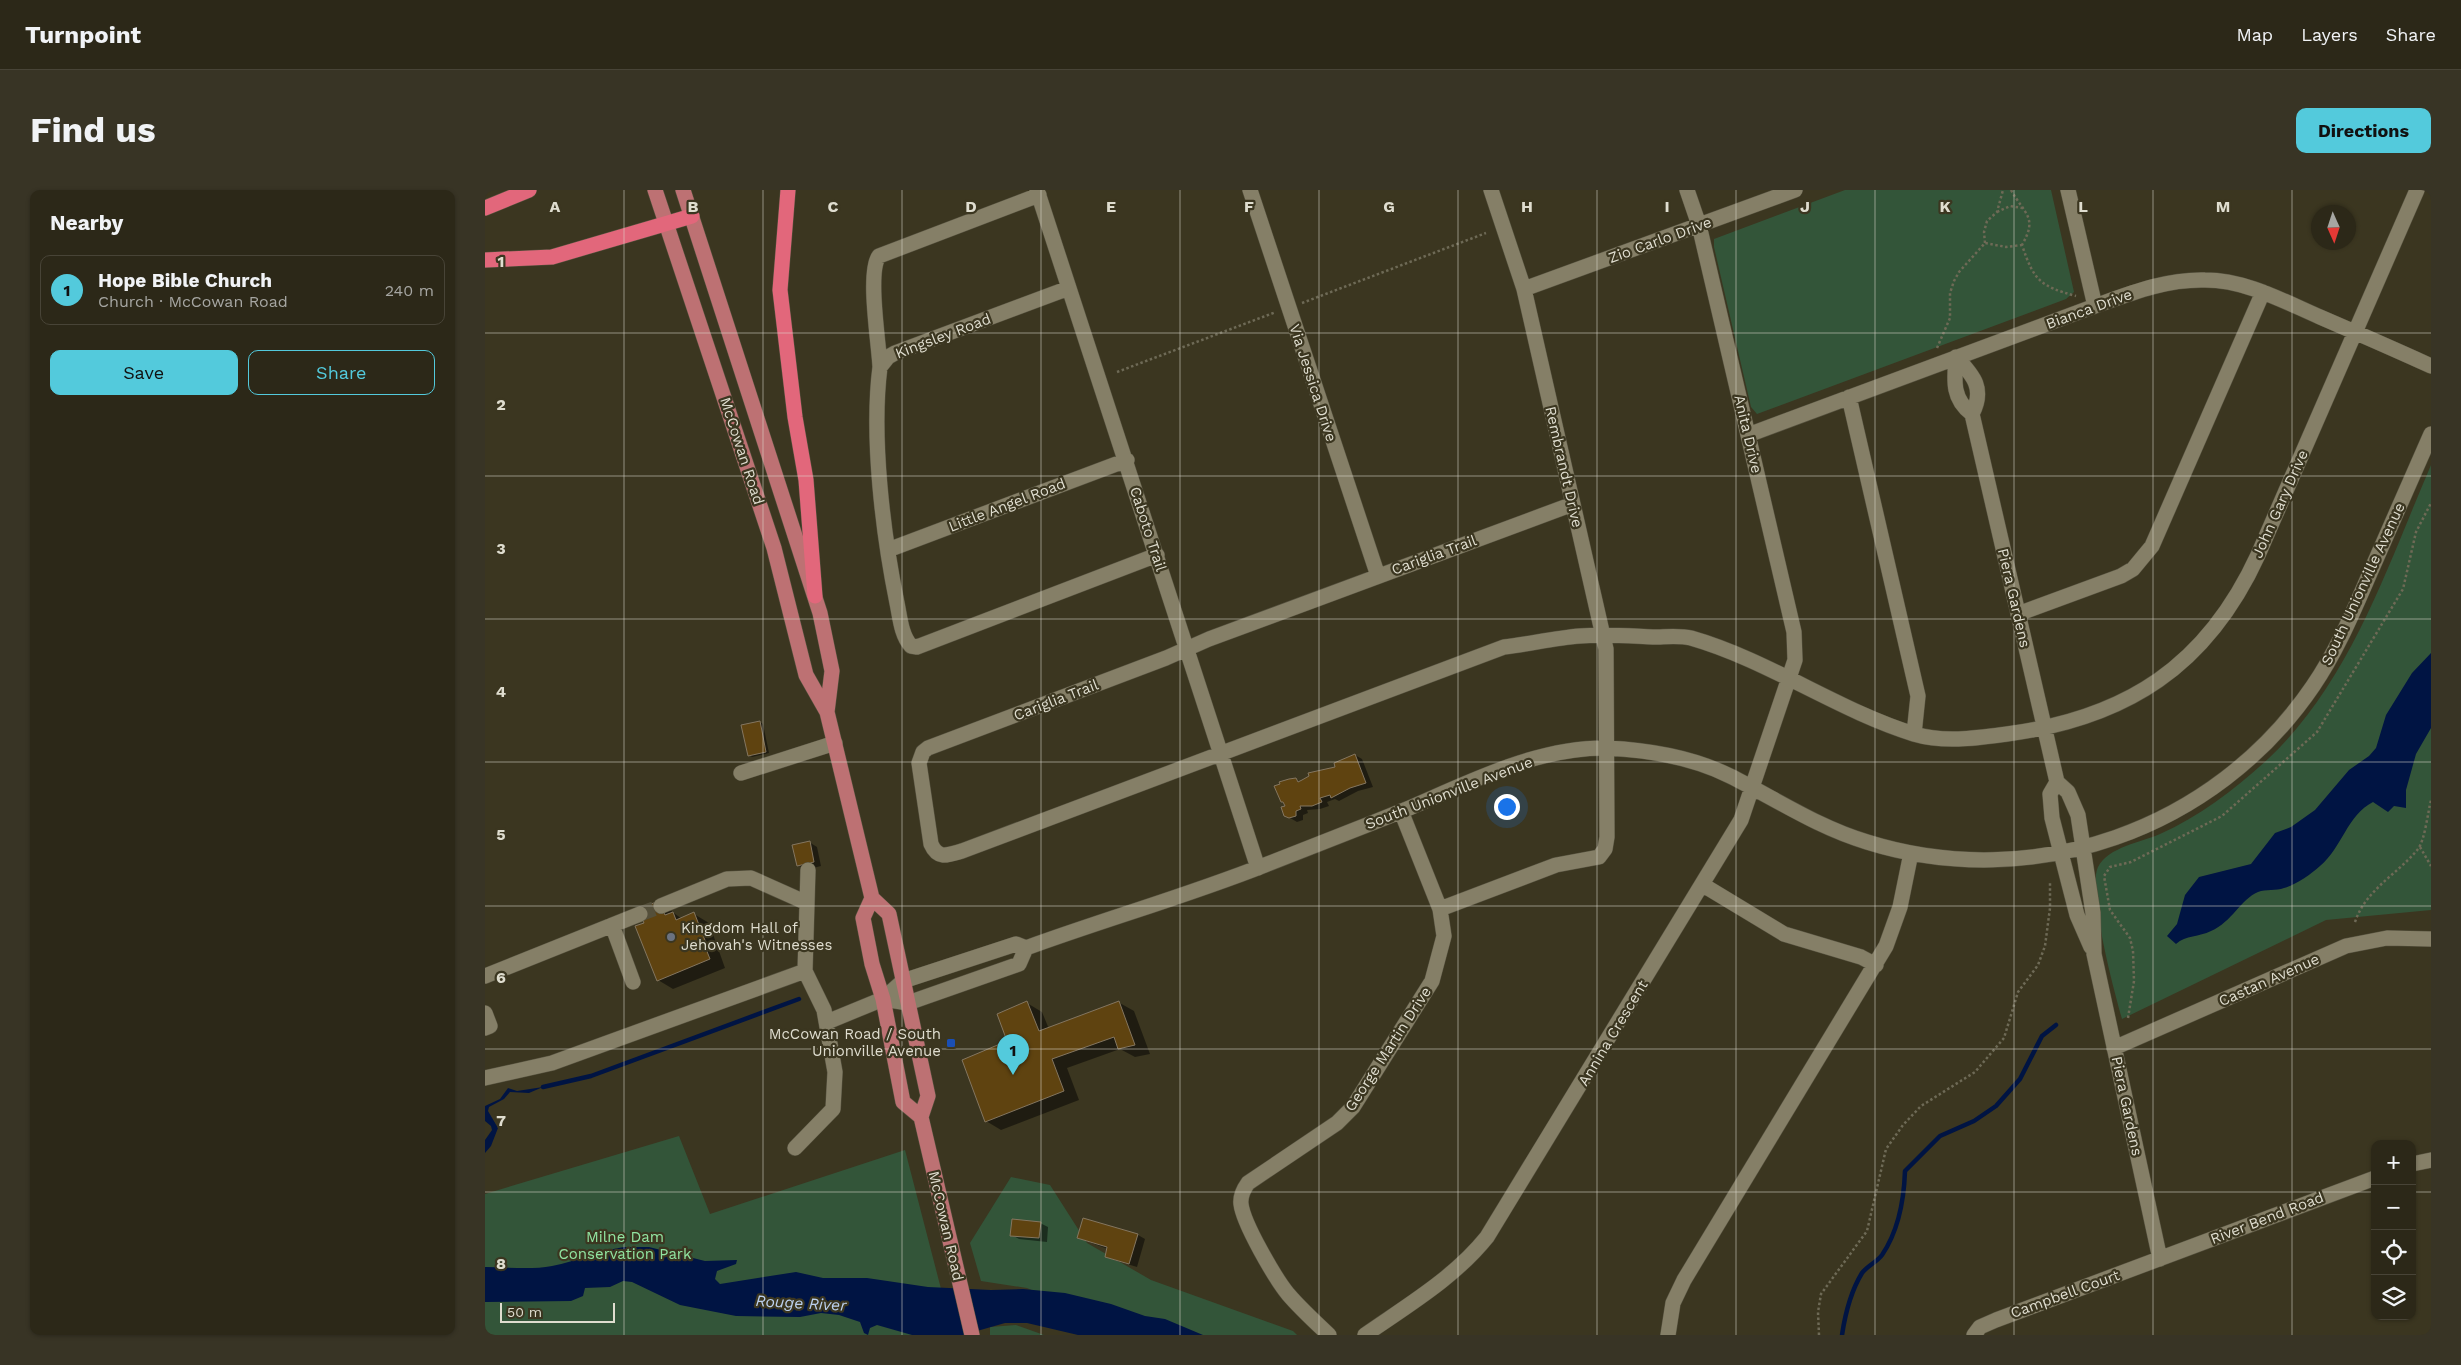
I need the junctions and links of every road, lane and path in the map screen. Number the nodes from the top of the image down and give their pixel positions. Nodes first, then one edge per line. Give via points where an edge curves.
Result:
1 (529, 190) edge
2 (655, 190) edge
3 (683, 190) edge
4 (787, 190) edge
5 (1250, 190) edge
6 (1491, 190) edge
7 (1687, 190) edge
8 (1795, 190) edge
9 (2003, 190) edge
10 (2011, 190) edge
11 (2068, 190) edge
12 (2417, 190) edge
13 (1038, 192) edge
14 (485, 208) edge
15 (2023, 208) junction
16 (1997, 212) junction
17 (692, 216) junction
18 (667, 224) junction
19 (1699, 225) junction
20 (1985, 243) junction
21 (2022, 245) junction
22 (485, 260) edge
23 (1069, 288) junction
24 (1523, 289) junction
25 (2263, 292) junction
26 (2078, 296) dead end
27 (2095, 306) junction
28 (2354, 332) junction
29 (1937, 350) dead end
30 (1956, 358) junction
31 (2431, 366) edge
32 (880, 367) junction
33 (1849, 397) junction
34 (2431, 434) edge
35 (1748, 435) junction
36 (1127, 460) junction
37 (1573, 504) junction
38 (888, 550) junction
39 (1157, 556) junction
40 (1378, 576) junction
41 (815, 596) junction
42 (2018, 614) junction
43 (1603, 636) junction
44 (1187, 649) junction
45 (1789, 679) junction
46 (827, 712) junction
47 (2044, 727) junction
48 (1914, 734) junction
49 (835, 742) junction
50 (1606, 748) junction
51 (1222, 754) junction
52 (741, 773) dead end
53 (2057, 782) junction
54 (1752, 788) junction
55 (2431, 800) edge
56 (1401, 811) junction
57 (2420, 847) junction
58 (2083, 848) junction
59 (1911, 853) junction
60 (2061, 854) junction
61 (2431, 866) edge
62 (1258, 868) junction
63 (808, 870) dead end
64 (2050, 881) dead end
65 (1703, 885) junction
66 (872, 898) junction
67 (807, 903) junction
68 (661, 906) tunnel mouth
69 (1440, 909) junction
70 (640, 914) tunnel mouth
71 (2355, 922) dead end
72 (612, 925) junction
73 (2431, 939) edge
74 (1026, 948) junction
75 (2094, 954) junction
76 (1876, 965) junction
77 (805, 970) junction
78 (485, 976) edge
79 (633, 982) dead end
80 (903, 982) junction
81 (883, 999) junction
82 (908, 1003) junction
83 (485, 1012) edge
84 (827, 1022) junction
85 (485, 1028) edge
86 (2114, 1048) junction
87 (485, 1078) edge
88 (921, 1118) junction
89 (795, 1148) dead end
90 (2431, 1160) edge
91 (2416, 1163) edge
92 (2371, 1180) edge
93 (2160, 1259) junction
94 (973, 1335) edge
95 (1329, 1335) edge
96 (1365, 1335) edge
97 (1667, 1335) edge
98 (1819, 1335) edge
99 (1974, 1335) edge

1 - 14 highway
2 - 18 main road, McCowan Road
3 - 17 main road, McCowan Road
4 - 41 highway via 780,290 806,480
5 - 40 street, Via Jessica Drive
6 - 24 street, Rembrandt Drive
7 - 19 street, Anita Drive
8 - 19 street, Zio Carlo Drive
9 - 16 path
10 - 15 path
11 - 27 street
12 - 28 street, John Gary Drive
13 - 23 street, Caboto Trail
13 - 32 street via 879,256 873,277
15 - 16 path via 2010,206
15 - 21 path via 2030,230
16 - 20 path via 1987,221
17 - 18 highway
17 - 41 main road, McCowan Road
18 - 22 highway via 552,256
18 - 46 main road, McCowan Road via 774,548 806,675
19 - 24 street, Zio Carlo Drive
19 - 35 street, Anita Drive
20 - 21 path via 2006,247
20 - 29 path via 1954,281 1950,293 1950,318
21 - 26 path via 2042,284
23 - 32 street, Kingsley Road via 895,353
23 - 36 street, Caboto Trail
24 - 37 street, Rembrandt Drive
25 - 27 street, Bianca Drive via 2225,282 2193,280 2149,287
25 - 28 street, Bianca Drive
25 - 42 street via 2169,509 2144,558 2121,576
27 - 30 street, Bianca Drive
28 - 31 street, Bianca Drive
28 - 47 street, John Gary Drive via 2246,582 2227,612 2201,644 2152,686 2111,708
30 - 33 street, Bianca Drive
30 - 42 street, Piera Gardens via 1954,382 1960,406 1972,414
32 - 38 street, Kingsley Road via 878,455
33 - 35 street, Bianca Drive
33 - 48 street via 1918,696
34 - 58 street, South Unionville Avenue via 2342,636 2314,686 2284,724 2243,764 2190,802 2146,826
35 - 45 street, Anita Drive via 1794,632 1795,660
36 - 38 street, Little Angel Road
36 - 39 street, Caboto Trail
37 - 40 street, Cariglia Trail
37 - 43 street, Rembrandt Drive
38 - 39 street, Kingsley Road via 904,634 911,646 917,647
39 - 44 street, Caboto Trail
40 - 44 street, Cariglia Trail
41 - 46 main road, McCowan Road via 831,672
42 - 47 street, Piera Gardens
43 - 45 street, John Gary Drive via 1689,638
43 - 50 street, Rembrandt Drive via 1607,660
43 - 51 street, John Gary Drive via 1504,647
44 - 51 street, Caboto Trail
44 - 51 street, Cariglia Trail via 928,748 919,763 931,844 940,856 947,856
45 - 48 street, John Gary Drive
45 - 54 street, Annina Crescent
46 - 49 main road, McCowan Road
47 - 48 street, John Gary Drive via 1981,738 1931,738
47 - 53 street, Piera Gardens
49 - 52 street
49 - 66 main road, McCowan Road
50 - 54 street, South Unionville Avenue via 1685,761 1728,775
50 - 56 street, South Unionville Avenue via 1526,761
50 - 69 street, Rembrandt Drive via 1607,837 1603,854 1537,871
51 - 62 street, Caboto Trail
53 - 58 street, Piera Gardens via 2069,792 2078,815
53 - 60 street, Piera Gardens via 2050,794
54 - 59 street, South Unionville Avenue via 1823,826 1865,842
54 - 65 street, Annina Crescent via 1741,820
55 - 57 path
56 - 62 street, South Unionville Avenue
56 - 69 street, George Martin Drive
57 - 61 path
57 - 71 path via 2377,888 2359,909
58 - 60 street, South Unionville Avenue
58 - 75 street, Piera Gardens via 2093,913
59 - 60 street, South Unionville Avenue via 1979,860
59 - 76 street via 1900,908 1887,946
60 - 75 street, Piera Gardens via 2077,915
62 - 74 street, South Unionville Avenue
63 - 67 street
64 - 98 path via 2045,946 2039,965 2018,992 2004,1038 1975,1072 1921,1106 1886,1149 1867,1231 1821,1294
65 - 76 street via 1784,934 1861,957
65 - 96 street, Annina Crescent via 1487,1238 1471,1258 1445,1280
66 - 80 main road, McCowan Road via 889,914
66 - 81 main road via 863,918
67 - 68 street via 751,878 727,879
67 - 77 street
69 - 95 street, George Martin Drive via 1444,936 1432,981 1353,1107 1337,1123 1248,1183 1243,1190 1241,1207 1273,1274
70 - 72 street
72 - 78 street
72 - 79 street
73 - 86 street, Castan Avenue via 2387,938 2346,946
74 - 80 street, South Unionville Avenue via 1016,944
74 - 82 street via 1019,964
75 - 86 street, Piera Gardens
76 - 97 street via 1684,1280 1673,1303
77 - 84 street
77 - 87 street via 552,1064
80 - 81 street, South Unionville Avenue
80 - 82 main road, McCowan Road
81 - 82 street
81 - 84 street
81 - 88 main road via 903,1102
82 - 88 main road, McCowan Road via 928,1096
83 - 85 street via 490,1026
84 - 89 street via 835,1072 833,1109
86 - 93 street, Piera Gardens
88 - 94 main road, McCowan Road
90 - 91 street
92 - 93 street, River Bend Road
93 - 99 street, Campbell Court via 1996,1320 1980,1327

